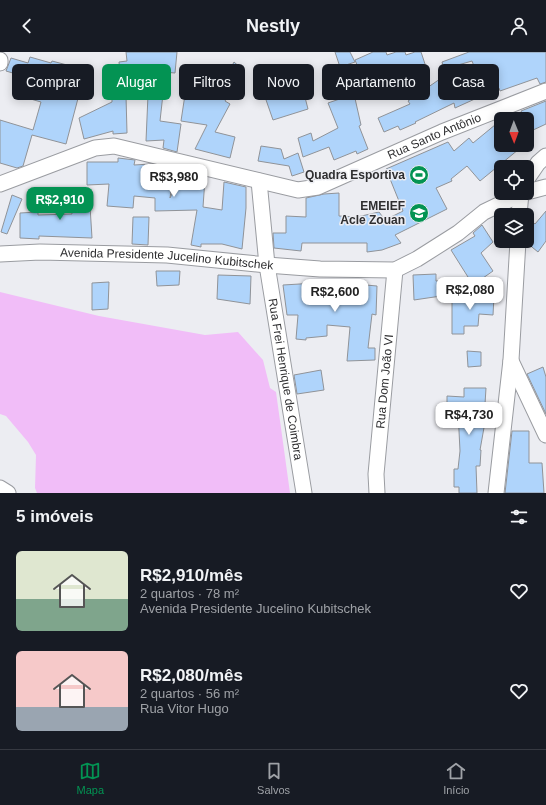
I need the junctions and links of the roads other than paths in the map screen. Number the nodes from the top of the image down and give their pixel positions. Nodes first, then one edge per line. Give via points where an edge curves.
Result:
1 (546, 91) edge
2 (546, 156) edge
3 (534, 169) edge
4 (259, 181) junction
5 (0, 184) edge
6 (546, 187) edge
7 (534, 190) edge
8 (509, 200) edge
9 (518, 248) edge
10 (0, 254) edge
11 (267, 266) junction
12 (395, 270) junction
13 (511, 360) junction
14 (546, 435) edge
15 (0, 488) edge
16 (4, 493) edge
17 (8, 493) edge
18 (304, 493) edge
19 (377, 493) edge
20 (496, 493) edge

1 - 4 street, Rua Santo Antônio via 442,132 318,187 298,190
2 - 3 street
4 - 5 street, Rua Santo Antônio via 114,146 95,148
4 - 11 street, Rua Frei Henrique de Coimbra
6 - 7 street
8 - 12 street, Avenida Presidente Jucelino Kubitschek via 484,212 458,233
9 - 13 street
10 - 11 street, Avenida Presidente Jucelino Kubitschek via 40,252 167,255
11 - 12 street, Avenida Presidente Jucelino Kubitschek
11 - 18 street, Rua Frei Henrique de Coimbra
12 - 19 street, Rua Dom João VI via 376,474
13 - 14 street
13 - 20 street
15 - 16 street
15 - 17 street

